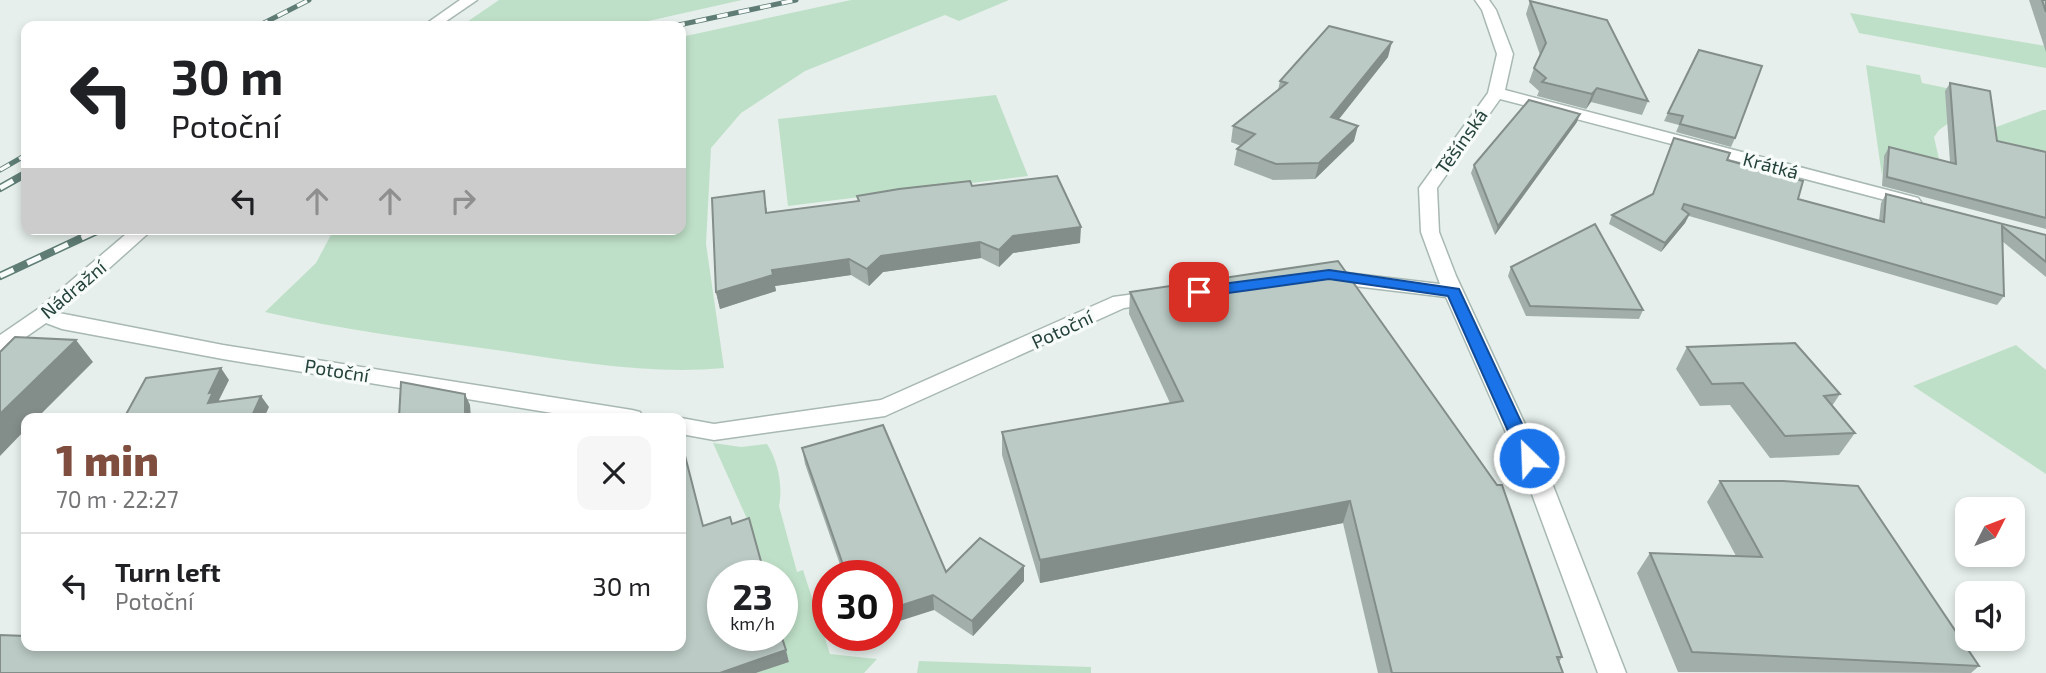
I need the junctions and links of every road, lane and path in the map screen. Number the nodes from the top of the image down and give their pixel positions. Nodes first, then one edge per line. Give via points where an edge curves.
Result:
1 (470, 0) edge
2 (1482, 0) edge
3 (438, 21) edge
4 (1496, 93) junction
5 (1925, 206) edge
6 (137, 235) edge
7 (1303, 278) edge
8 (1454, 292) junction
9 (1172, 295) edge
10 (45, 314) junction
11 (0, 345) edge
12 (601, 413) edge
13 (686, 427) edge
14 (1612, 673) edge

1 - 3 street
2 - 4 street, Těšínská via 1505,54
4 - 5 street, Krátká
4 - 8 street, Těšínská via 1428,188 1430,232
6 - 10 street, Nádražní
7 - 8 street via 1329,274
8 - 14 street, Těšínská via 1538,478
9 - 13 street, Potoční via 1120,302 885,408 714,432
10 - 11 street, Nádražní
10 - 12 street, Potoční via 62,322 209,349

